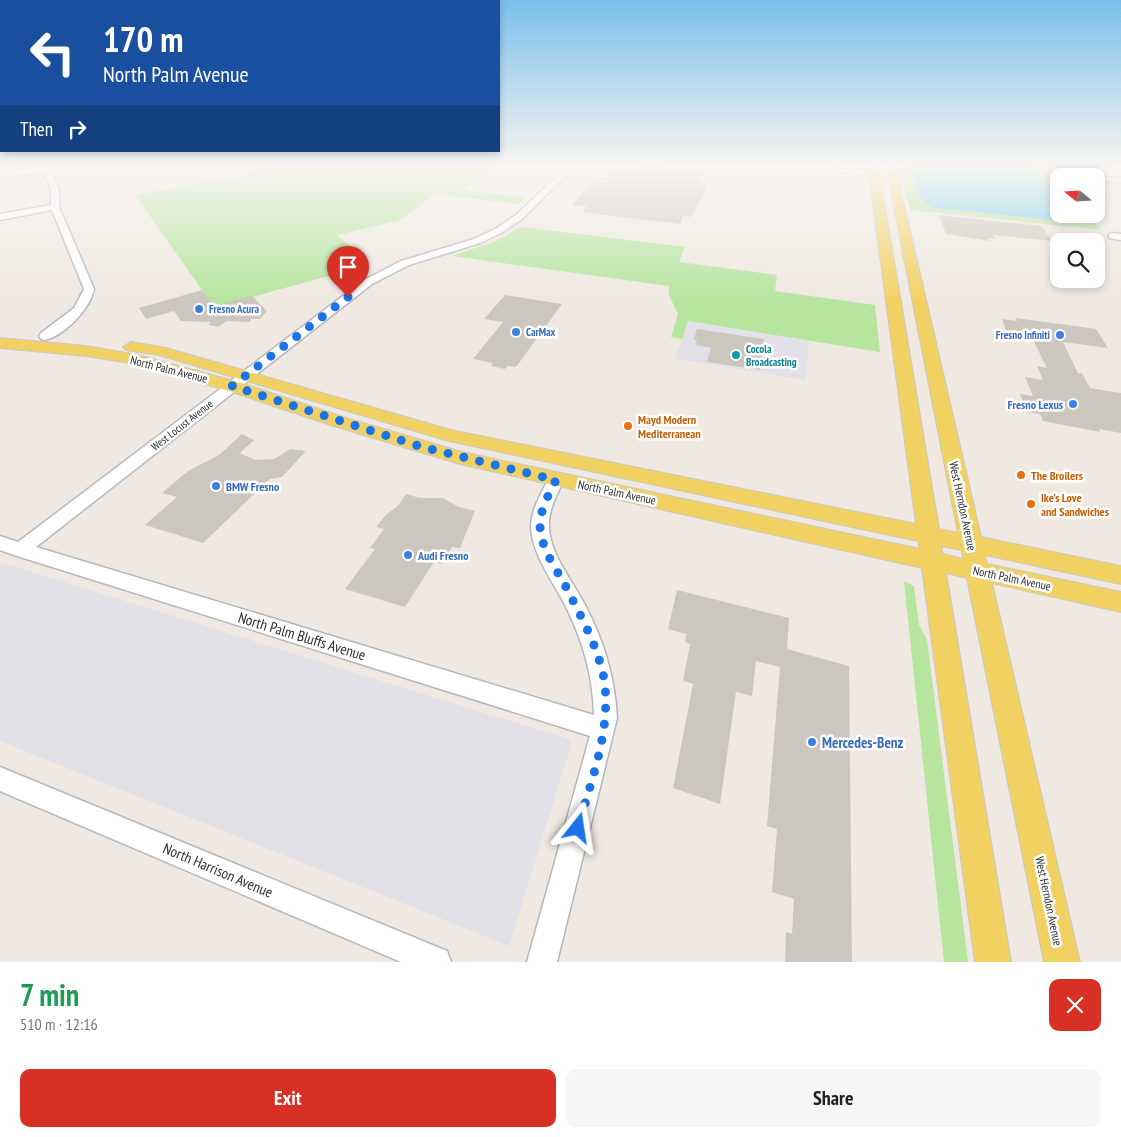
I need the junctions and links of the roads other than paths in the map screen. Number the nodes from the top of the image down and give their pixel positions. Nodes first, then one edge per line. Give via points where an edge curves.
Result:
1 (34, 211) edge
2 (57, 211) edge
3 (524, 211) edge
4 (880, 211) edge
5 (899, 211) edge
6 (0, 217) edge
7 (0, 333) edge
8 (45, 336) junction
9 (0, 338) edge
10 (0, 343) edge
11 (239, 381) junction
12 (422, 447) junction
13 (571, 460) junction
14 (556, 480) junction
15 (718, 490) junction
16 (0, 543) edge
17 (971, 543) junction
18 (929, 547) junction
19 (20, 550) junction
20 (977, 571) junction
21 (1121, 575) edge
22 (1121, 602) edge
23 (604, 729) junction
24 (0, 779) edge
25 (436, 962) edge
26 (542, 962) edge
27 (993, 962) edge
28 (1062, 962) edge

1 - 6 street
2 - 8 street via 89,288 86,300 76,312
3 - 11 street, West Locust Avenue via 511,223 479,240 376,276
4 - 18 main road
5 - 17 main road, West Herndon Avenue
7 - 8 main road, North Palm Avenue
8 - 9 main road via 32,340
8 - 11 main road, North Palm Avenue via 161,351
10 - 11 main road, North Palm Avenue via 86,351
11 - 12 main road, North Palm Avenue
11 - 13 main road, North Palm Avenue via 449,435
11 - 19 street, West Locust Avenue
12 - 13 main road via 442,445 544,466
12 - 14 main road, North Palm Avenue
13 - 15 main road, North Palm Avenue
14 - 15 main road via 563,474 583,473 681,493
14 - 18 main road, North Palm Avenue
14 - 23 street via 541,516 542,536 598,655 605,691
15 - 18 main road, North Palm Avenue
16 - 19 street, North Palm Bluffs Avenue
17 - 18 main road, North Palm Avenue
17 - 20 main road, West Herndon Avenue
17 - 21 main road, North Palm Avenue
18 - 20 main road, North Palm Avenue
18 - 27 main road
19 - 23 street, North Palm Bluffs Avenue
20 - 22 main road, North Palm Avenue
20 - 28 main road, West Herndon Avenue
23 - 26 street
24 - 25 street, North Harrison Avenue

